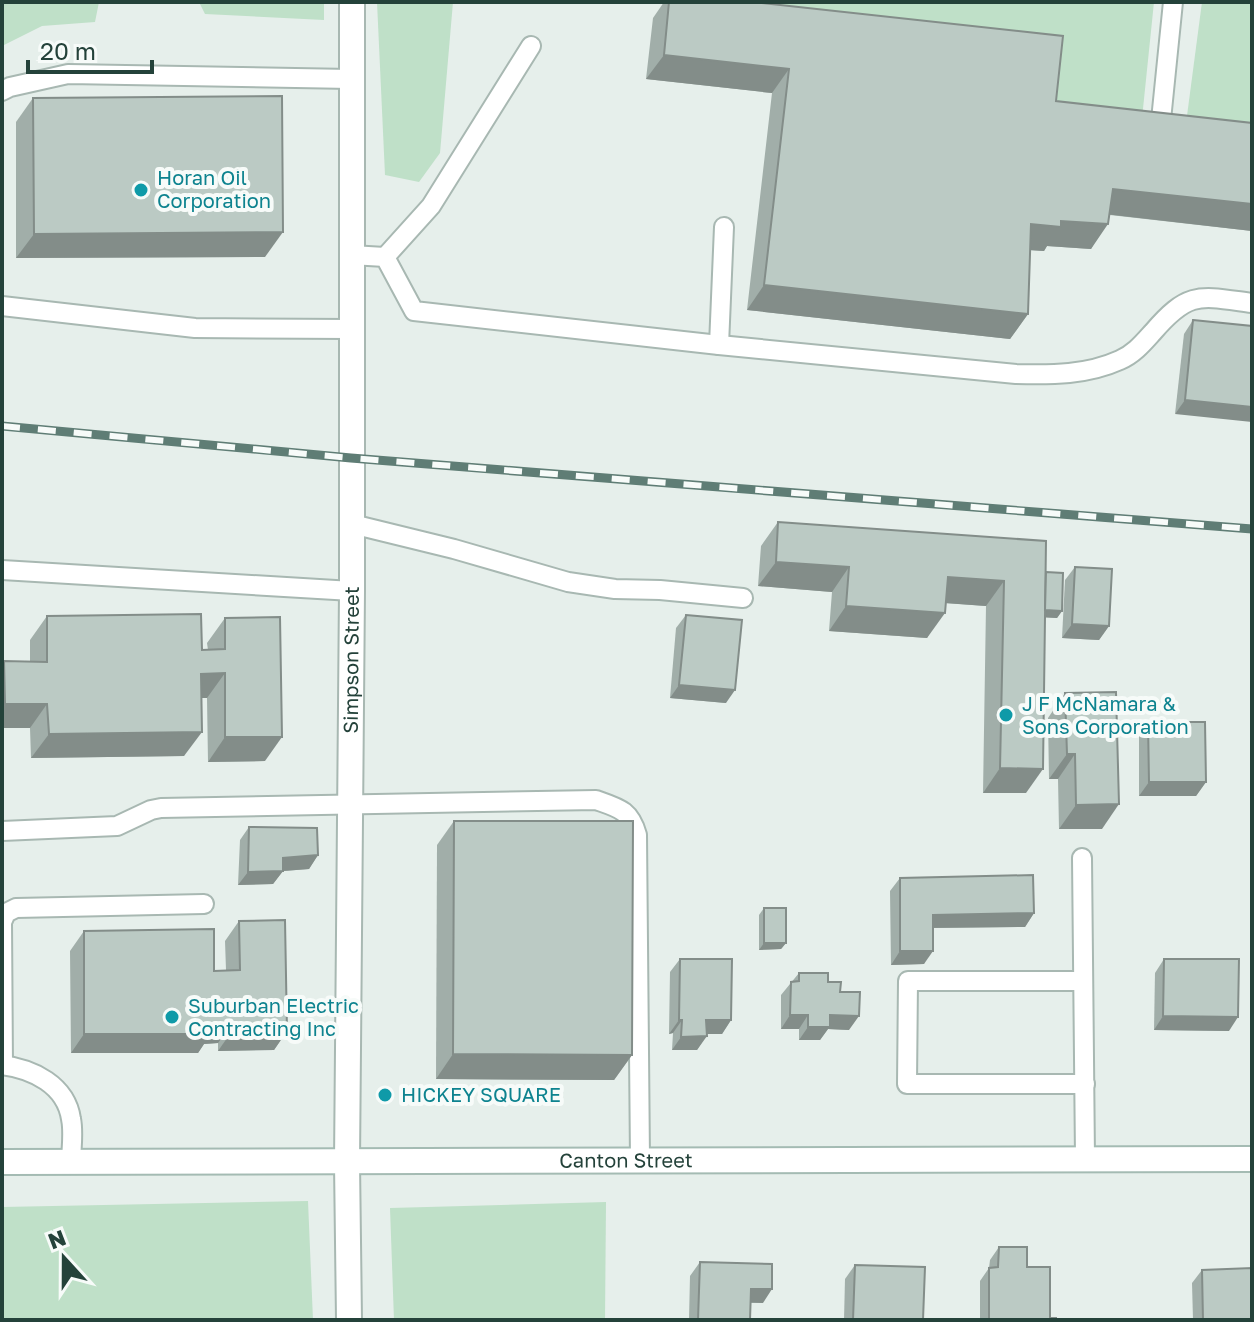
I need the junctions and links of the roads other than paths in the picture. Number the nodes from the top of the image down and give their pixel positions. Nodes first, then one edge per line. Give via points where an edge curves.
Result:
1 (352, 2) edge
2 (1173, 2) edge
3 (531, 46) dead end
4 (351, 79) junction
5 (2, 91) edge
6 (1161, 120) edge
7 (724, 227) dead end
8 (351, 255) junction
9 (385, 257) junction
10 (1252, 303) edge
11 (2, 306) edge
12 (351, 329) junction
13 (719, 345) junction
14 (352, 524) junction
15 (2, 570) edge
16 (352, 591) junction
17 (743, 598) dead end
18 (351, 803) junction
19 (2, 831) edge
20 (1082, 858) dead end
21 (204, 904) dead end
22 (1083, 981) junction
23 (2, 1065) edge
24 (1085, 1084) junction
25 (1085, 1158) junction
26 (1252, 1159) edge
27 (640, 1160) junction
28 (2, 1162) edge
29 (347, 1163) junction
30 (71, 1164) junction
31 (349, 1320) edge

1 - 4 street, Simpson Street
2 - 6 lane
3 - 9 lane via 431,206
4 - 5 lane via 68,74
4 - 8 street, Simpson Street
7 - 13 lane
8 - 9 lane
8 - 12 street, Simpson Street
9 - 13 lane via 414,311
10 - 13 lane via 1197,297 1171,311 1122,360 1057,375
11 - 12 lane via 195,328
12 - 14 street, Simpson Street
14 - 16 street, Simpson Street
14 - 17 lane via 568,582
15 - 16 lane
16 - 18 street, Simpson Street
18 - 19 lane via 161,808 117,826
18 - 27 lane via 596,800 633,819
18 - 29 street, Simpson Street
20 - 22 lane
21 - 23 lane via 16,908 6,913
22 - 24 lane
22 - 24 lane via 908,981 907,1084
23 - 30 lane via 27,1069 63,1098 71,1118
24 - 25 lane
25 - 26 street, Canton Street
25 - 27 street, Canton Street
27 - 29 street, Canton Street
28 - 30 street, Canton Street
29 - 30 street, Canton Street
29 - 31 street, Simpson Street

